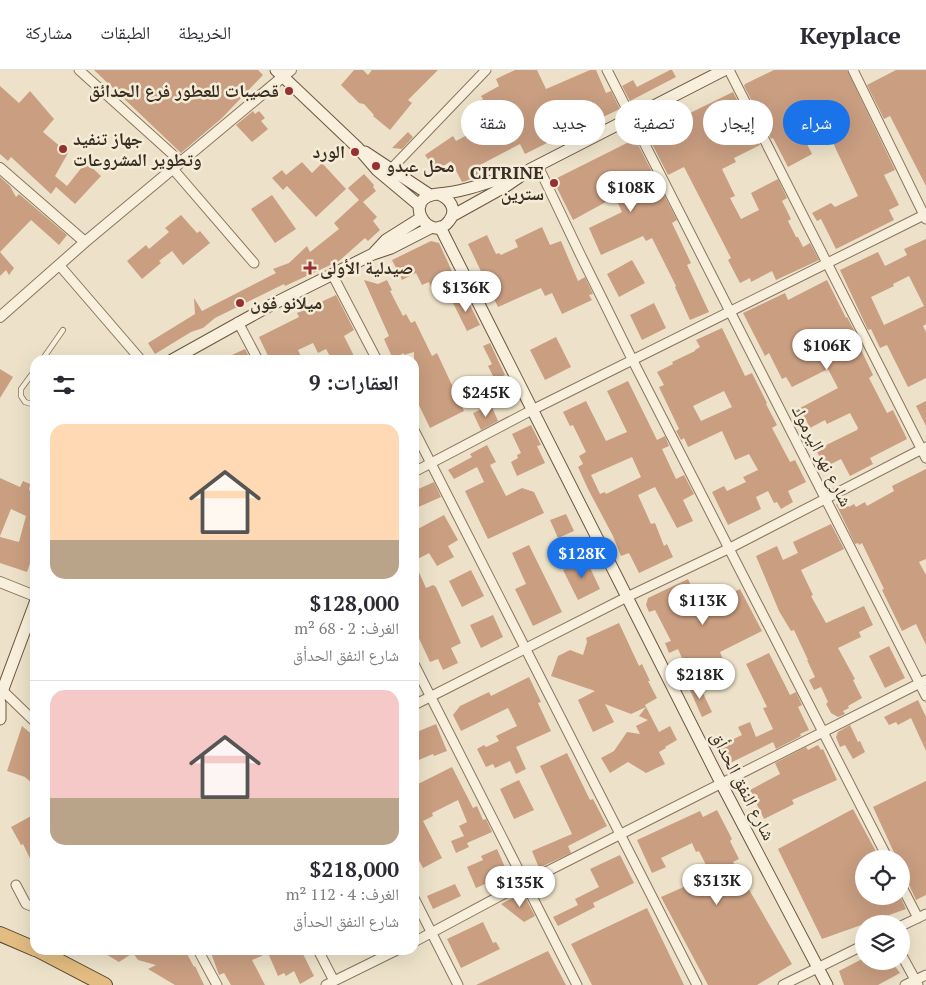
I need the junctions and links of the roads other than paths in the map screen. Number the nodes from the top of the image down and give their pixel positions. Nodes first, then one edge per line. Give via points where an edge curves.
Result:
1 (79, 70) edge
2 (485, 70) edge
3 (607, 70) edge
4 (724, 70) edge
5 (729, 70) edge
6 (853, 70) edge
7 (283, 72) edge
8 (623, 100) edge
9 (666, 100) edge
10 (615, 127) edge
11 (646, 145) edge
12 (358, 148) junction
13 (181, 162) junction
14 (0, 168) edge
15 (535, 168) junction
16 (173, 169) junction
17 (391, 169) junction
18 (434, 194) junction
19 (420, 206) junction
20 (452, 216) junction
21 (925, 216) edge
22 (421, 218) junction
23 (436, 227) junction
24 (85, 242) junction
25 (372, 254) junction
26 (826, 262) junction
27 (254, 263) dead end
28 (60, 266) junction
29 (332, 274) junction
30 (731, 311) junction
31 (0, 317) edge
32 (238, 322) junction
33 (64, 330) dead end
34 (46, 355) edge
35 (137, 355) edge
36 (181, 355) edge
37 (255, 355) edge
38 (374, 355) edge
39 (633, 361) junction
40 (30, 377) edge
41 (30, 404) edge
42 (532, 410) junction
43 (419, 439) edge
44 (924, 448) edge
45 (926, 458) edge
46 (432, 464) junction
47 (419, 470) edge
48 (826, 498) junction
49 (730, 548) junction
50 (0, 582) edge
51 (30, 594) edge
52 (627, 597) junction
53 (30, 616) edge
54 (525, 649) junction
55 (419, 674) edge
56 (923, 682) edge
57 (1, 693) edge
58 (430, 696) junction
59 (926, 696) edge
60 (419, 702) edge
61 (0, 703) edge
62 (30, 718) edge
63 (0, 719) edge
64 (823, 731) junction
65 (721, 782) junction
66 (619, 834) junction
67 (883, 850) edge
68 (526, 882) junction
69 (16, 885) dead end
70 (910, 898) edge
71 (30, 906) edge
72 (419, 908) edge
73 (922, 916) edge
74 (910, 922) edge
75 (432, 933) junction
76 (0, 934) edge
77 (419, 940) edge
78 (30, 946) edge
79 (855, 949) edge
80 (47, 955) edge
81 (201, 955) edge
82 (320, 955) edge
83 (387, 955) edge
84 (818, 967) junction
85 (910, 970) edge
86 (926, 974) edge
87 (916, 982) edge
88 (330, 983) edge
89 (104, 985) edge
90 (216, 985) edge
91 (458, 985) edge
92 (577, 985) edge
93 (697, 985) edge
94 (783, 985) edge
95 (826, 985) edge
96 (905, 985) edge

1 - 13 street
2 - 17 street
3 - 8 street, شارع نهر اليرموك
4 - 9 main road
5 - 26 street
6 - 21 street
7 - 12 main road
7 - 13 street
10 - 15 main road
11 - 30 street, شارع نهر اليرموك
12 - 17 main road
12 - 19 main road via 377,170
13 - 16 street
14 - 24 street
15 - 18 main road via 469,188
15 - 20 main road
15 - 39 street
16 - 24 street
16 - 27 street
17 - 18 main road
18 - 19 main road
18 - 20 main road via 448,200
19 - 22 main road
20 - 23 main road via 447,223
21 - 26 street
22 - 23 main road
22 - 25 main road via 386,240
23 - 25 main road
23 - 42 main road, شارع النفق الحدأق
24 - 28 street
25 - 29 main road
26 - 30 street
26 - 44 street
28 - 31 street
28 - 35 street
29 - 32 main road
29 - 38 street
30 - 39 street
30 - 48 street, شارع نهر اليرموك
32 - 36 main road
32 - 37 street
33 - 34 lane
39 - 42 street
39 - 49 street
40 - 41 lane via 21,389 21,396
42 - 46 street
42 - 52 main road, شارع النفق الحدأق
43 - 46 street
44 - 45 street
44 - 48 street
46 - 47 street
46 - 54 street
48 - 49 street
48 - 56 street, شارع نهر اليرموك
49 - 52 street
49 - 64 street
50 - 51 street
52 - 54 street
52 - 65 main road, شارع النفق الحدأق
53 - 57 main road
54 - 58 street
54 - 66 street
55 - 58 street
56 - 59 street, شارع نهر اليرموك
56 - 64 street
57 - 62 street
58 - 60 street
58 - 68 street
61 - 63 main road
64 - 65 street
64 - 67 street
65 - 66 street
65 - 84 main road, شارع النفق الحدأق
66 - 68 street
66 - 93 street
68 - 75 street
68 - 92 street
69 - 71 street
70 - 73 street
72 - 75 street
73 - 74 street
75 - 77 street
75 - 91 street
76 - 78 highway
79 - 84 street
80 - 89 highway
81 - 90 street
82 - 88 street
83 - 88 street
84 - 94 street
84 - 95 main road, شارع النفق الحدأق
85 - 87 street
86 - 87 street
87 - 96 street

